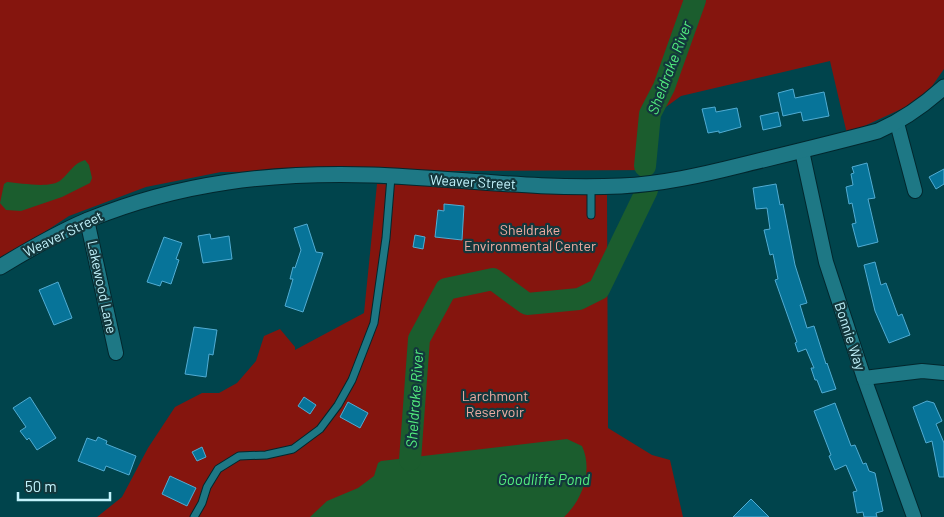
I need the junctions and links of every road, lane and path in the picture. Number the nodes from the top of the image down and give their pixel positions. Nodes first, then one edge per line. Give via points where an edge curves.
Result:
1 (944, 87) edge
2 (897, 123) junction
3 (802, 151) junction
4 (391, 177) junction
5 (591, 187) junction
6 (915, 191) dead end
7 (591, 215) dead end
8 (87, 220) junction
9 (0, 267) edge
10 (116, 353) dead end
11 (944, 373) edge
12 (864, 378) junction
13 (194, 517) edge
14 (914, 517) edge

1 - 2 main road, Weaver Street
2 - 3 main road, Weaver Street
2 - 6 street
3 - 5 main road, Weaver Street via 682,179
3 - 12 street, Bonnie Way via 826,262
4 - 5 main road, Weaver Street
4 - 8 main road, Weaver Street via 273,176 238,179 186,188
4 - 13 lane via 374,323 352,380 338,405 320,429 293,449 239,456 218,469
5 - 7 lane
8 - 9 main road, Weaver Street
8 - 10 street, Lakewood Lane
11 - 12 street via 922,371
12 - 14 street, Bonnie Way

